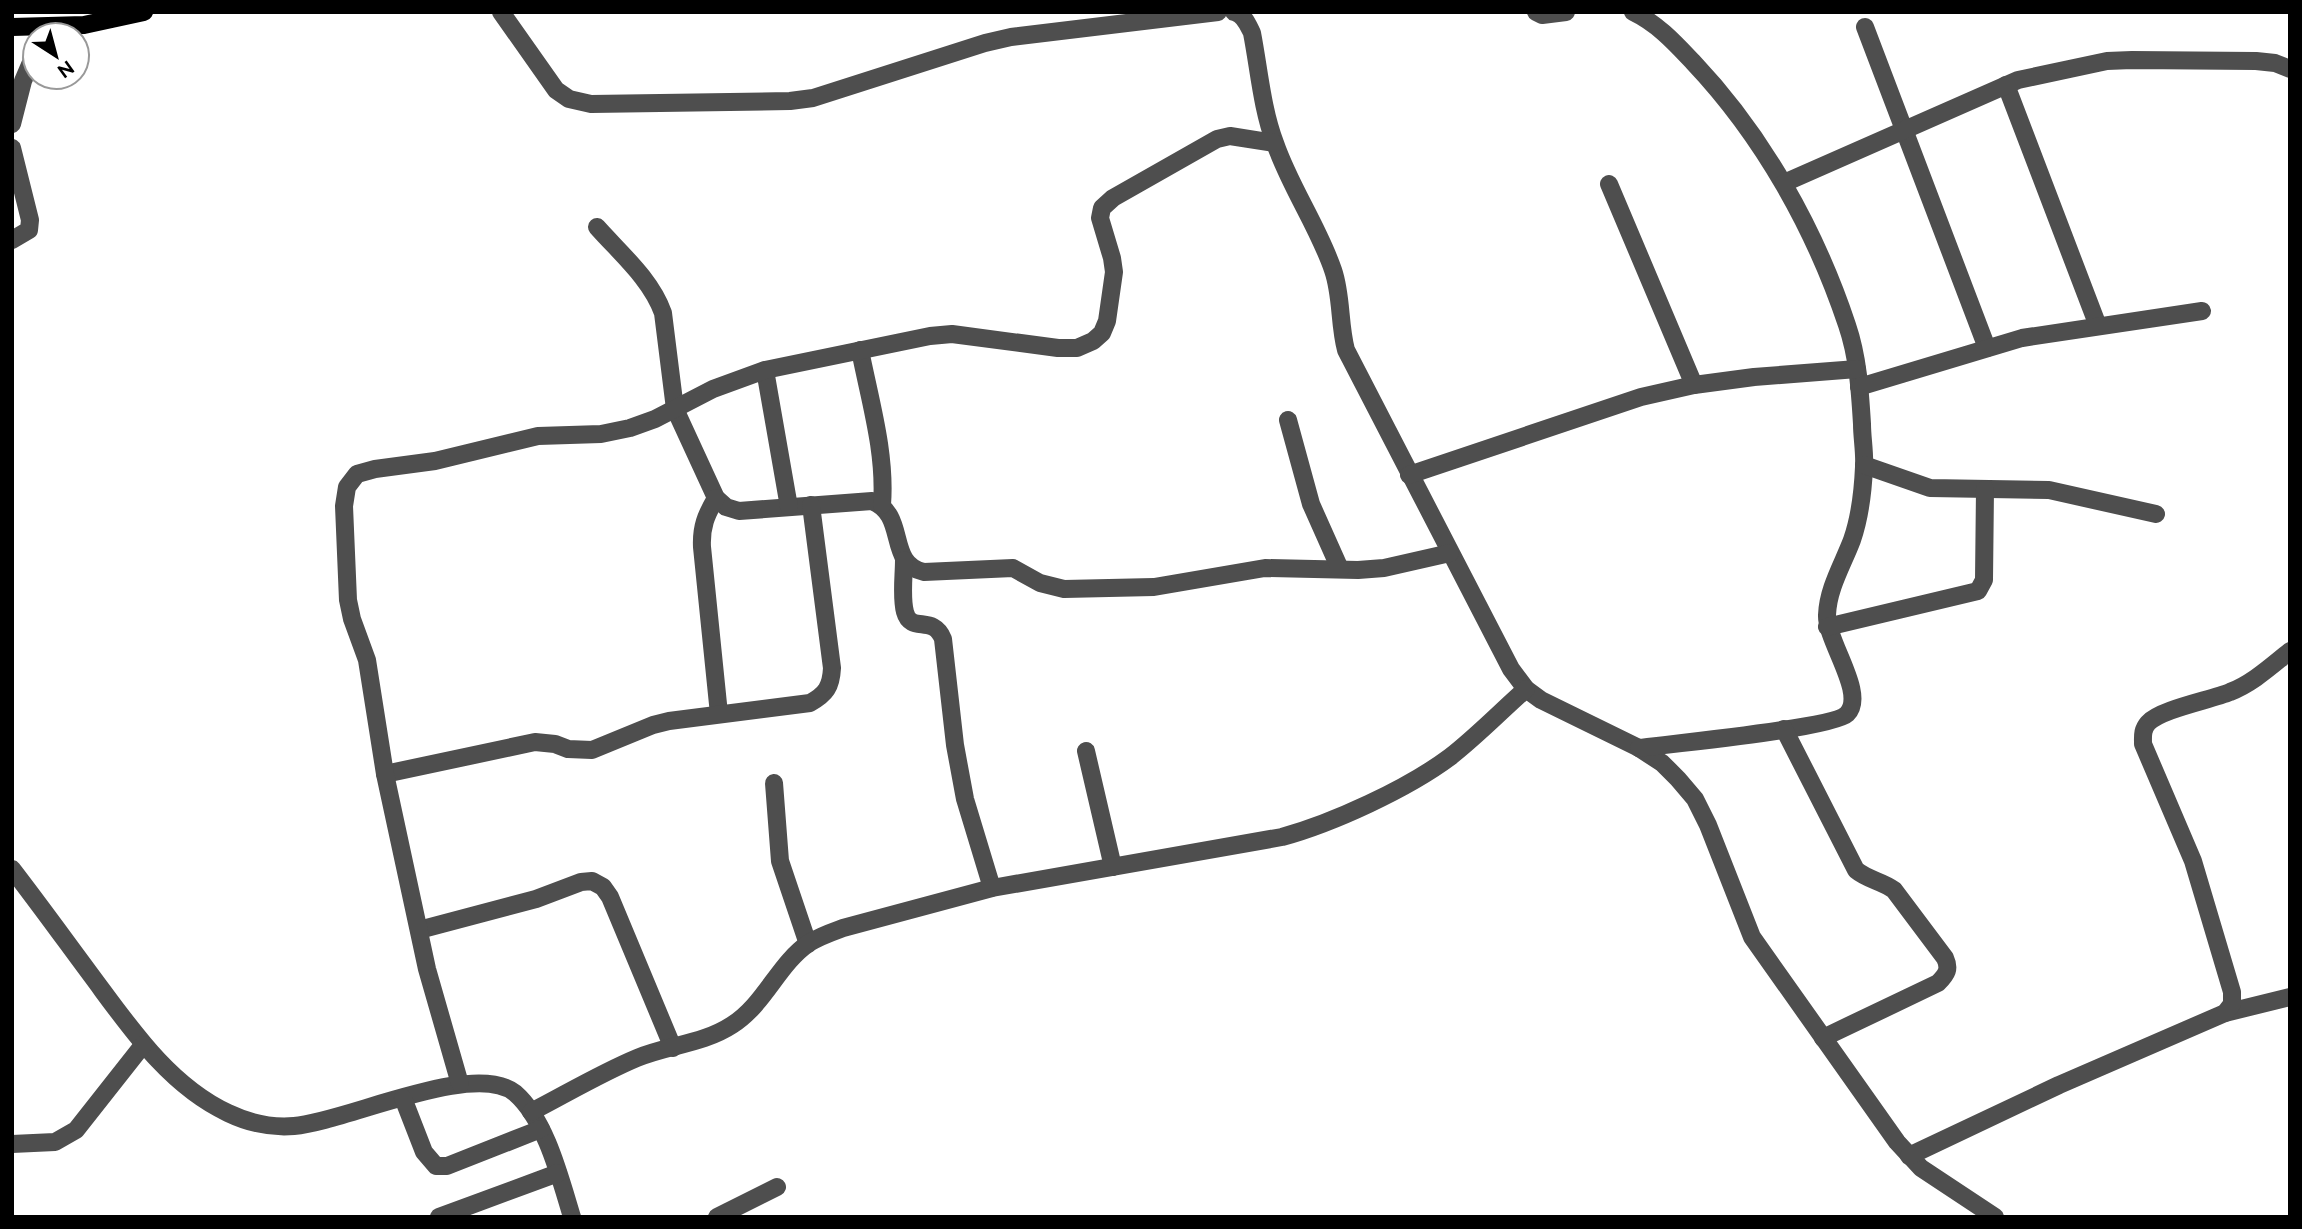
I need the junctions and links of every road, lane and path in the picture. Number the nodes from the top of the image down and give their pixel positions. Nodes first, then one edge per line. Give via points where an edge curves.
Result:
1 (144, 12) edge
2 (501, 12) edge
3 (1218, 12) edge
4 (1237, 12) edge
5 (1536, 12) edge
6 (1566, 12) edge
7 (1633, 12) edge
8 (1133, 17) edge
9 (91, 23) edge
10 (1865, 27) dead end
11 (2290, 69) edge
12 (2006, 85) junction
13 (21, 87) edge
14 (12, 124) edge
15 (1904, 130) junction
16 (1274, 143) junction
17 (12, 148) edge
18 (1784, 183) junction
19 (1609, 184) dead end
20 (597, 226) dead end
21 (12, 240) edge
22 (2202, 311) dead end
23 (2098, 326) junction
24 (1987, 348) junction
25 (860, 350) junction
26 (765, 370) junction
27 (1858, 378) junction
28 (1694, 384) junction
29 (675, 409) junction
30 (1288, 421) dead end
31 (1864, 465) junction
32 (1409, 475) junction
33 (1985, 489) junction
34 (716, 498) junction
35 (811, 505) junction
36 (882, 505) junction
37 (789, 507) junction
38 (2157, 514) dead end
39 (1450, 553) junction
40 (904, 560) junction
41 (1340, 569) junction
42 (1827, 627) junction
43 (2290, 651) edge
44 (1526, 689) junction
45 (719, 714) junction
46 (1784, 729) junction
47 (1639, 747) junction
48 (1086, 751) dead end
49 (385, 774) junction
50 (774, 783) dead end
51 (1113, 867) junction
52 (12, 869) edge
53 (992, 888) junction
54 (419, 930) junction
55 (808, 944) junction
56 (2290, 997) edge
57 (2225, 1013) junction
58 (1823, 1038) junction
59 (143, 1045) junction
60 (673, 1048) junction
61 (460, 1084) junction
62 (403, 1098) junction
63 (531, 1112) junction
64 (541, 1129) junction
65 (12, 1144) edge
66 (1909, 1156) junction
67 (558, 1173) junction
68 (777, 1187) dead end
69 (439, 1217) edge
70 (572, 1217) edge
71 (717, 1217) edge
72 (1995, 1217) edge

1 - 9 main road
2 - 8 street via 556,90 569,99 591,104 813,98 985,43
3 - 8 street
4 - 16 street via 1252,33
5 - 6 street
7 - 18 street via 1664,31 1720,91
10 - 15 street
11 - 12 street via 2266,62 2107,61
12 - 15 street
12 - 23 street
13 - 14 street
15 - 18 street
15 - 24 street
16 - 25 street via 1230,136 1217,139 1102,208 1100,218 1114,271 1107,321 1093,341 1077,348 1058,348 952,334
16 - 32 street via 1327,252 1338,289 1346,350
17 - 21 street via 30,220 29,230
18 - 27 street via 1847,325
19 - 28 street
20 - 29 street via 659,300
22 - 23 street
23 - 24 street
24 - 27 street
25 - 26 street
25 - 36 street via 884,481
26 - 29 street
26 - 37 street
27 - 28 street via 1754,377
27 - 31 street
28 - 32 street via 1641,397
29 - 34 street
29 - 49 street via 601,435 538,436 435,461 375,469 357,474 347,486 348,600 367,660
30 - 41 street via 1311,504
31 - 33 street via 1930,488
31 - 42 street via 1853,537 1831,593
32 - 39 street
33 - 38 street via 2049,490
33 - 42 street via 1984,580 1978,591
34 - 37 street via 739,511
34 - 45 street via 701,529
35 - 36 street via 872,501
35 - 37 street
35 - 45 street via 831,685 810,703
36 - 40 street via 889,513
39 - 41 street via 1384,568
39 - 44 street
40 - 41 street via 924,572 1013,568 1040,583 1064,589 1170,586 1265,568
40 - 53 street via 908,620 932,625 943,639 965,799
42 - 46 street via 1854,701 1847,714 1833,722
43 - 57 street via 2239,688 2160,715 2143,732 2143,744 2199,879 2232,992
44 - 47 street
44 - 51 street via 1451,756 1419,778 1313,829
45 - 49 street via 653,725 592,750 534,742
46 - 47 street
46 - 58 street via 1856,870 1894,890 1948,966 1938,983
47 - 58 street via 1695,799 1752,937
48 - 51 street
49 - 54 street
50 - 55 street via 780,862
51 - 53 street
52 - 59 street
53 - 55 street via 843,928
54 - 60 street via 592,881 610,897
54 - 61 street
55 - 60 street via 745,1016 730,1027
56 - 57 street
57 - 66 street
58 - 66 street
59 - 62 street via 188,1088 227,1113 262,1125 296,1126
59 - 65 street via 76,1130 55,1142
60 - 63 street via 636,1059
61 - 62 street
61 - 63 street via 489,1083 513,1091
62 - 64 street via 424,1152 436,1166 447,1166
63 - 64 street
64 - 67 street
66 - 72 street
67 - 69 street
67 - 70 street
68 - 71 street

